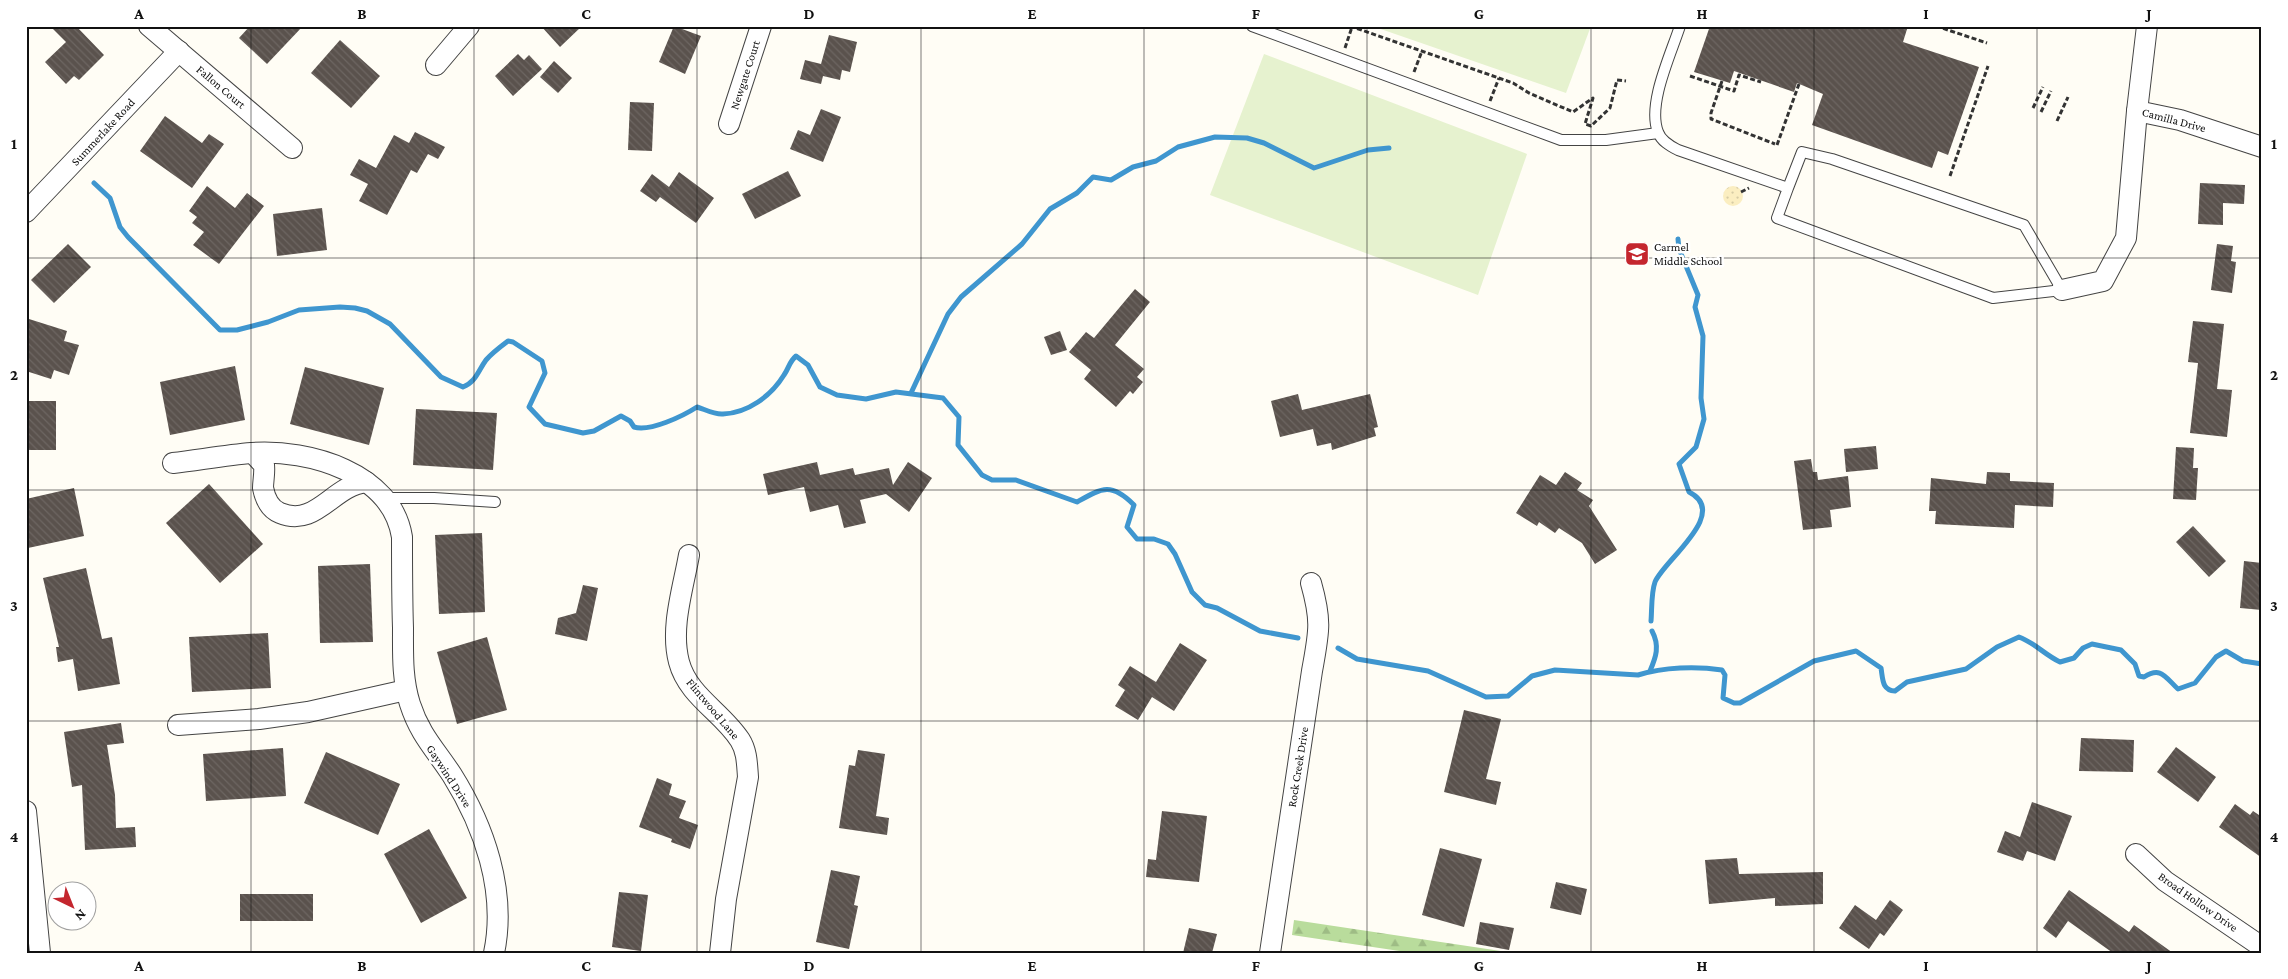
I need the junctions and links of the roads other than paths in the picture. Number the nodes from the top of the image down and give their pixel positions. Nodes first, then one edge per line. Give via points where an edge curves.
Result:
1 (149, 26) edge
2 (469, 26) edge
3 (761, 26) edge
4 (1252, 26) edge
5 (1680, 26) edge
6 (2147, 26) edge
7 (179, 52) junction
8 (436, 66) dead end
9 (2137, 111) junction
10 (729, 124) dead end
11 (1658, 133) junction
12 (2262, 147) edge
13 (292, 148) dead end
14 (1788, 188) junction
15 (26, 212) edge
16 (2062, 290) junction
17 (254, 453) junction
18 (173, 464) dead end
19 (366, 482) junction
20 (386, 498) junction
21 (495, 502) dead end
22 (689, 555) dead end
23 (1311, 583) dead end
24 (406, 690) junction
25 (178, 725) dead end
26 (26, 811) edge
27 (2136, 854) dead end
28 (2262, 947) edge
29 (40, 953) edge
30 (494, 953) edge
31 (720, 953) edge
32 (1270, 953) edge

1 - 7 street, Fallon Court
2 - 8 street
3 - 10 street, Newgate Court
4 - 11 lane via 1561,140 1606,140
5 - 11 lane via 1658,92 1654,116
6 - 9 street, Camilla Drive
7 - 13 street, Fallon Court
7 - 15 street, Summerlake Road
9 - 12 street, Camilla Drive via 2180,120
9 - 16 street via 2126,238 2103,280
11 - 14 lane via 1666,144 1678,150
14 - 16 lane via 1776,218 1786,222 1992,298
14 - 16 lane via 1802,152 1832,159 2024,224
17 - 18 street, Gaywind Drive
17 - 19 street, Gaywind Drive via 310,459 346,470
17 - 19 street via 264,465 263,488 267,501 277,512 293,518 307,515 356,483
19 - 20 street, Gaywind Drive
20 - 21 lane
20 - 24 street, Gaywind Drive via 402,537 403,672
22 - 31 street, Flintwood Lane via 677,630 680,663 694,691 740,741 747,758 748,777 726,899
23 - 32 street, Rock Creek Drive via 1319,609 1320,628
24 - 25 street via 259,720
24 - 30 street, Gaywind Drive via 426,741 468,802 482,834 495,883
26 - 29 street
27 - 28 street, Broad Hollow Drive via 2165,881

